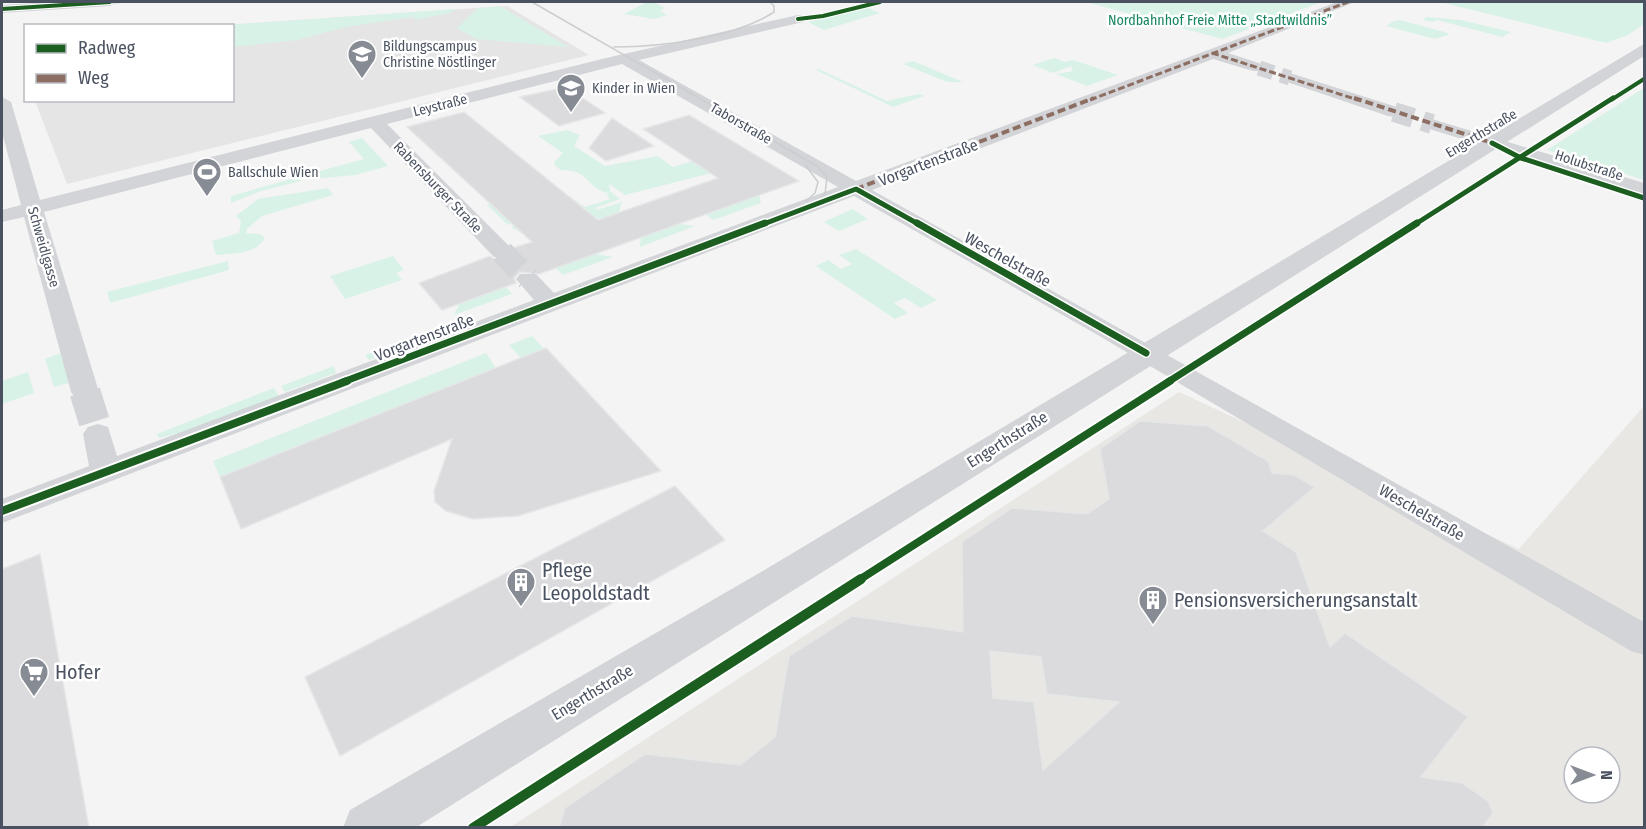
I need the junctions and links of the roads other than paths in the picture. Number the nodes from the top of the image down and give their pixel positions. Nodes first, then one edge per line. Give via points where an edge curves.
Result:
1 (110, 2) edge
2 (1348, 2) edge
3 (2, 9) edge
4 (798, 19) dead end
5 (1644, 49) edge
6 (1212, 53) junction
7 (626, 59) junction
8 (1259, 68) tunnel mouth
9 (1290, 78) tunnel mouth
10 (2, 102) edge
11 (1394, 112) tunnel mouth
12 (375, 122) junction
13 (1432, 124) tunnel mouth
14 (1492, 143) junction
15 (856, 189) junction
16 (1644, 189) edge
17 (33, 208) junction
18 (2, 216) edge
19 (502, 252) tunnel mouth
20 (528, 279) tunnel mouth
21 (550, 303) junction
22 (1146, 353) junction
23 (85, 392) tunnel mouth
24 (98, 434) tunnel mouth
25 (105, 472) junction
26 (2, 511) edge
27 (1644, 640) edge
28 (368, 828) edge

1 - 3 street
2 - 6 street, Vorgartenstraße
4 - 7 street, Leystraße
5 - 14 street, Engerthstraße
6 - 8 street
6 - 15 street, Vorgartenstraße
7 - 12 street, Leystraße
7 - 15 street, Taborstraße
9 - 11 street
10 - 17 street, Schweidlgasse
12 - 17 street, Leystraße
12 - 19 street, Rabensburger Straße
13 - 14 street, Holubstraße
14 - 16 street, Holubstraße
14 - 22 street, Engerthstraße
15 - 21 street, Vorgartenstraße
15 - 22 street, Weschelstraße
17 - 18 street, Leystraße
17 - 23 street, Schweidlgasse
20 - 21 street
21 - 25 street, Vorgartenstraße
22 - 27 street, Weschelstraße
22 - 28 street, Engerthstraße via 775,584
24 - 25 street
25 - 26 street, Vorgartenstraße

